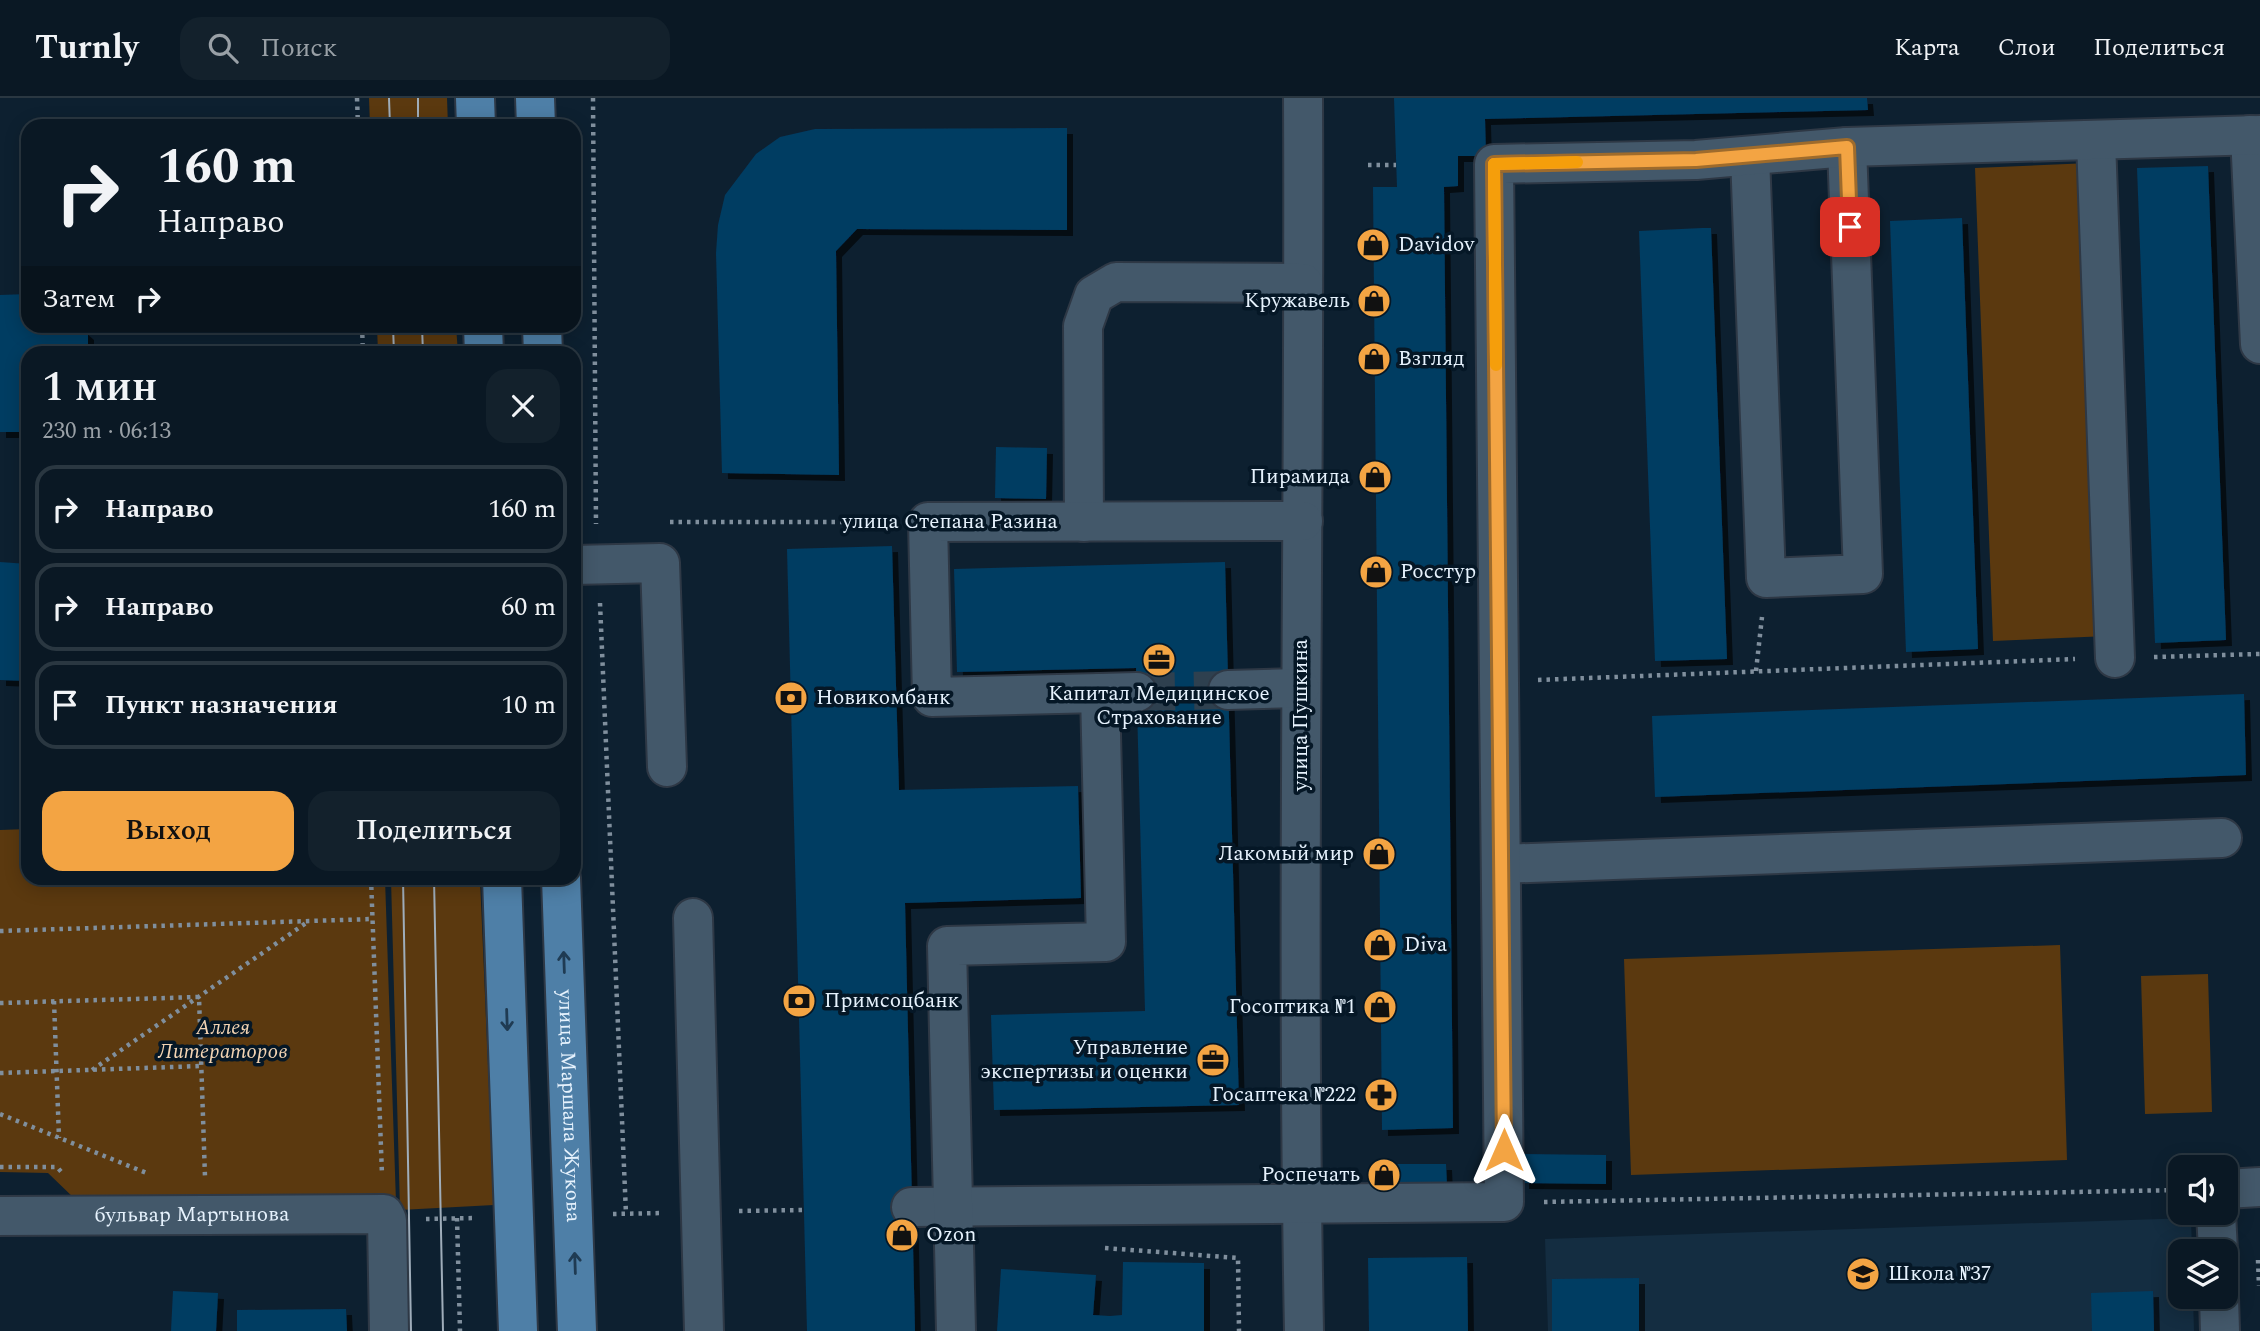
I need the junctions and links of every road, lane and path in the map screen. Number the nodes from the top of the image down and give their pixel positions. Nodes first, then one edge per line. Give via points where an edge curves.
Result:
1 (357, 98) edge
2 (475, 98) edge
3 (535, 98) edge
4 (593, 98) edge
5 (1303, 98) edge
6 (358, 119) edge
7 (476, 119) edge
8 (536, 119) edge
9 (2255, 135) edge
10 (2096, 141) junction
11 (1847, 147) junction
12 (1751, 156) junction
13 (1368, 165) dead end
14 (1396, 165) dead end
15 (1303, 283) junction
16 (2260, 344) edge
17 (1303, 521) junction
18 (596, 522) junction
19 (609, 522) dead end
20 (662, 522) dead end
21 (928, 522) junction
22 (1084, 522) junction
23 (586, 565) edge
24 (1766, 578) junction
25 (2260, 654) edge
26 (2115, 658) junction
27 (1756, 671) junction
28 (1499, 681) junction
29 (1300, 688) junction
30 (1228, 690) tunnel mouth
31 (1137, 692) tunnel mouth
32 (1100, 693) junction
33 (667, 767) dead end
34 (2222, 838) dead end
35 (1501, 864) junction
36 (371, 885) edge
37 (502, 885) edge
38 (561, 885) edge
39 (693, 918) dead end
40 (372, 919) junction
41 (309, 921) junction
42 (0, 931) edge
43 (199, 997) junction
44 (54, 1001) junction
45 (0, 1003) edge
46 (201, 1066) junction
47 (92, 1070) junction
48 (57, 1071) junction
49 (0, 1073) edge
50 (0, 1114) edge
51 (59, 1138) junction
52 (382, 1169) dead end
53 (157, 1177) dead end
54 (2260, 1187) edge
55 (2168, 1188) edge
56 (2238, 1188) edge
57 (1504, 1202) junction
58 (1302, 1204) junction
59 (953, 1207) junction
60 (911, 1208) dead end
61 (626, 1214) dead end
62 (0, 1216) edge
63 (206, 1216) junction
64 (386, 1217) junction
65 (457, 1218) junction
66 (481, 1218) dead end
67 (1238, 1258) dead end
68 (2219, 1309) edge
69 (389, 1331) edge
70 (460, 1331) edge
71 (518, 1331) edge
72 (577, 1331) edge
73 (705, 1331) edge
74 (956, 1331) edge
75 (1240, 1331) edge
76 (1304, 1331) edge
77 (2220, 1331) edge

1 - 6 path
2 - 7 main road
3 - 8 main road
4 - 18 path
5 - 15 street, улица Пушкина
9 - 10 street
9 - 16 street
10 - 11 street
10 - 26 street
11 - 12 street
11 - 24 street via 1863,574
12 - 24 street
12 - 28 street via 1494,164
13 - 14 path
15 - 17 street, улица Пушкина
15 - 22 street via 1116,282 1094,295 1083,326
17 - 22 street, улица Степана Разина
17 - 29 street, улица Пушкина
18 - 19 path
18 - 23 path
20 - 21 path, улица Степана Разина
21 - 22 street, улица Степана Разина
21 - 32 street via 932,697
23 - 33 street via 660,563
23 - 61 path
24 - 27 path
25 - 26 path
26 - 27 path
27 - 28 path
28 - 35 street
29 - 30 street
29 - 58 street, улица Пушкина
31 - 32 street
32 - 59 street via 1106,942 947,946
34 - 35 street
35 - 57 street
36 - 40 path
37 -> 71 main road
72 -> 38 main road, улица Маршала Жукова
39 - 73 street
40 - 41 path
40 - 52 path
41 - 42 path
41 - 43 path
43 - 44 path
43 - 46 path
43 - 47 path
44 - 45 path
44 - 48 path
46 - 47 path
46 - 63 path
47 - 48 path
48 - 49 path
48 - 51 path
50 - 51 path
51 - 53 path
54 - 56 street
55 - 57 path
57 - 58 street
58 - 59 street
58 - 76 street, улица Пушкина
59 - 60 street
59 - 74 street
62 - 63 street, бульвар Мартынова
63 - 64 street, бульвар Мартынова
64 - 65 path
64 - 69 street
65 - 66 path
65 - 70 path
67 - 75 path
68 - 77 street

